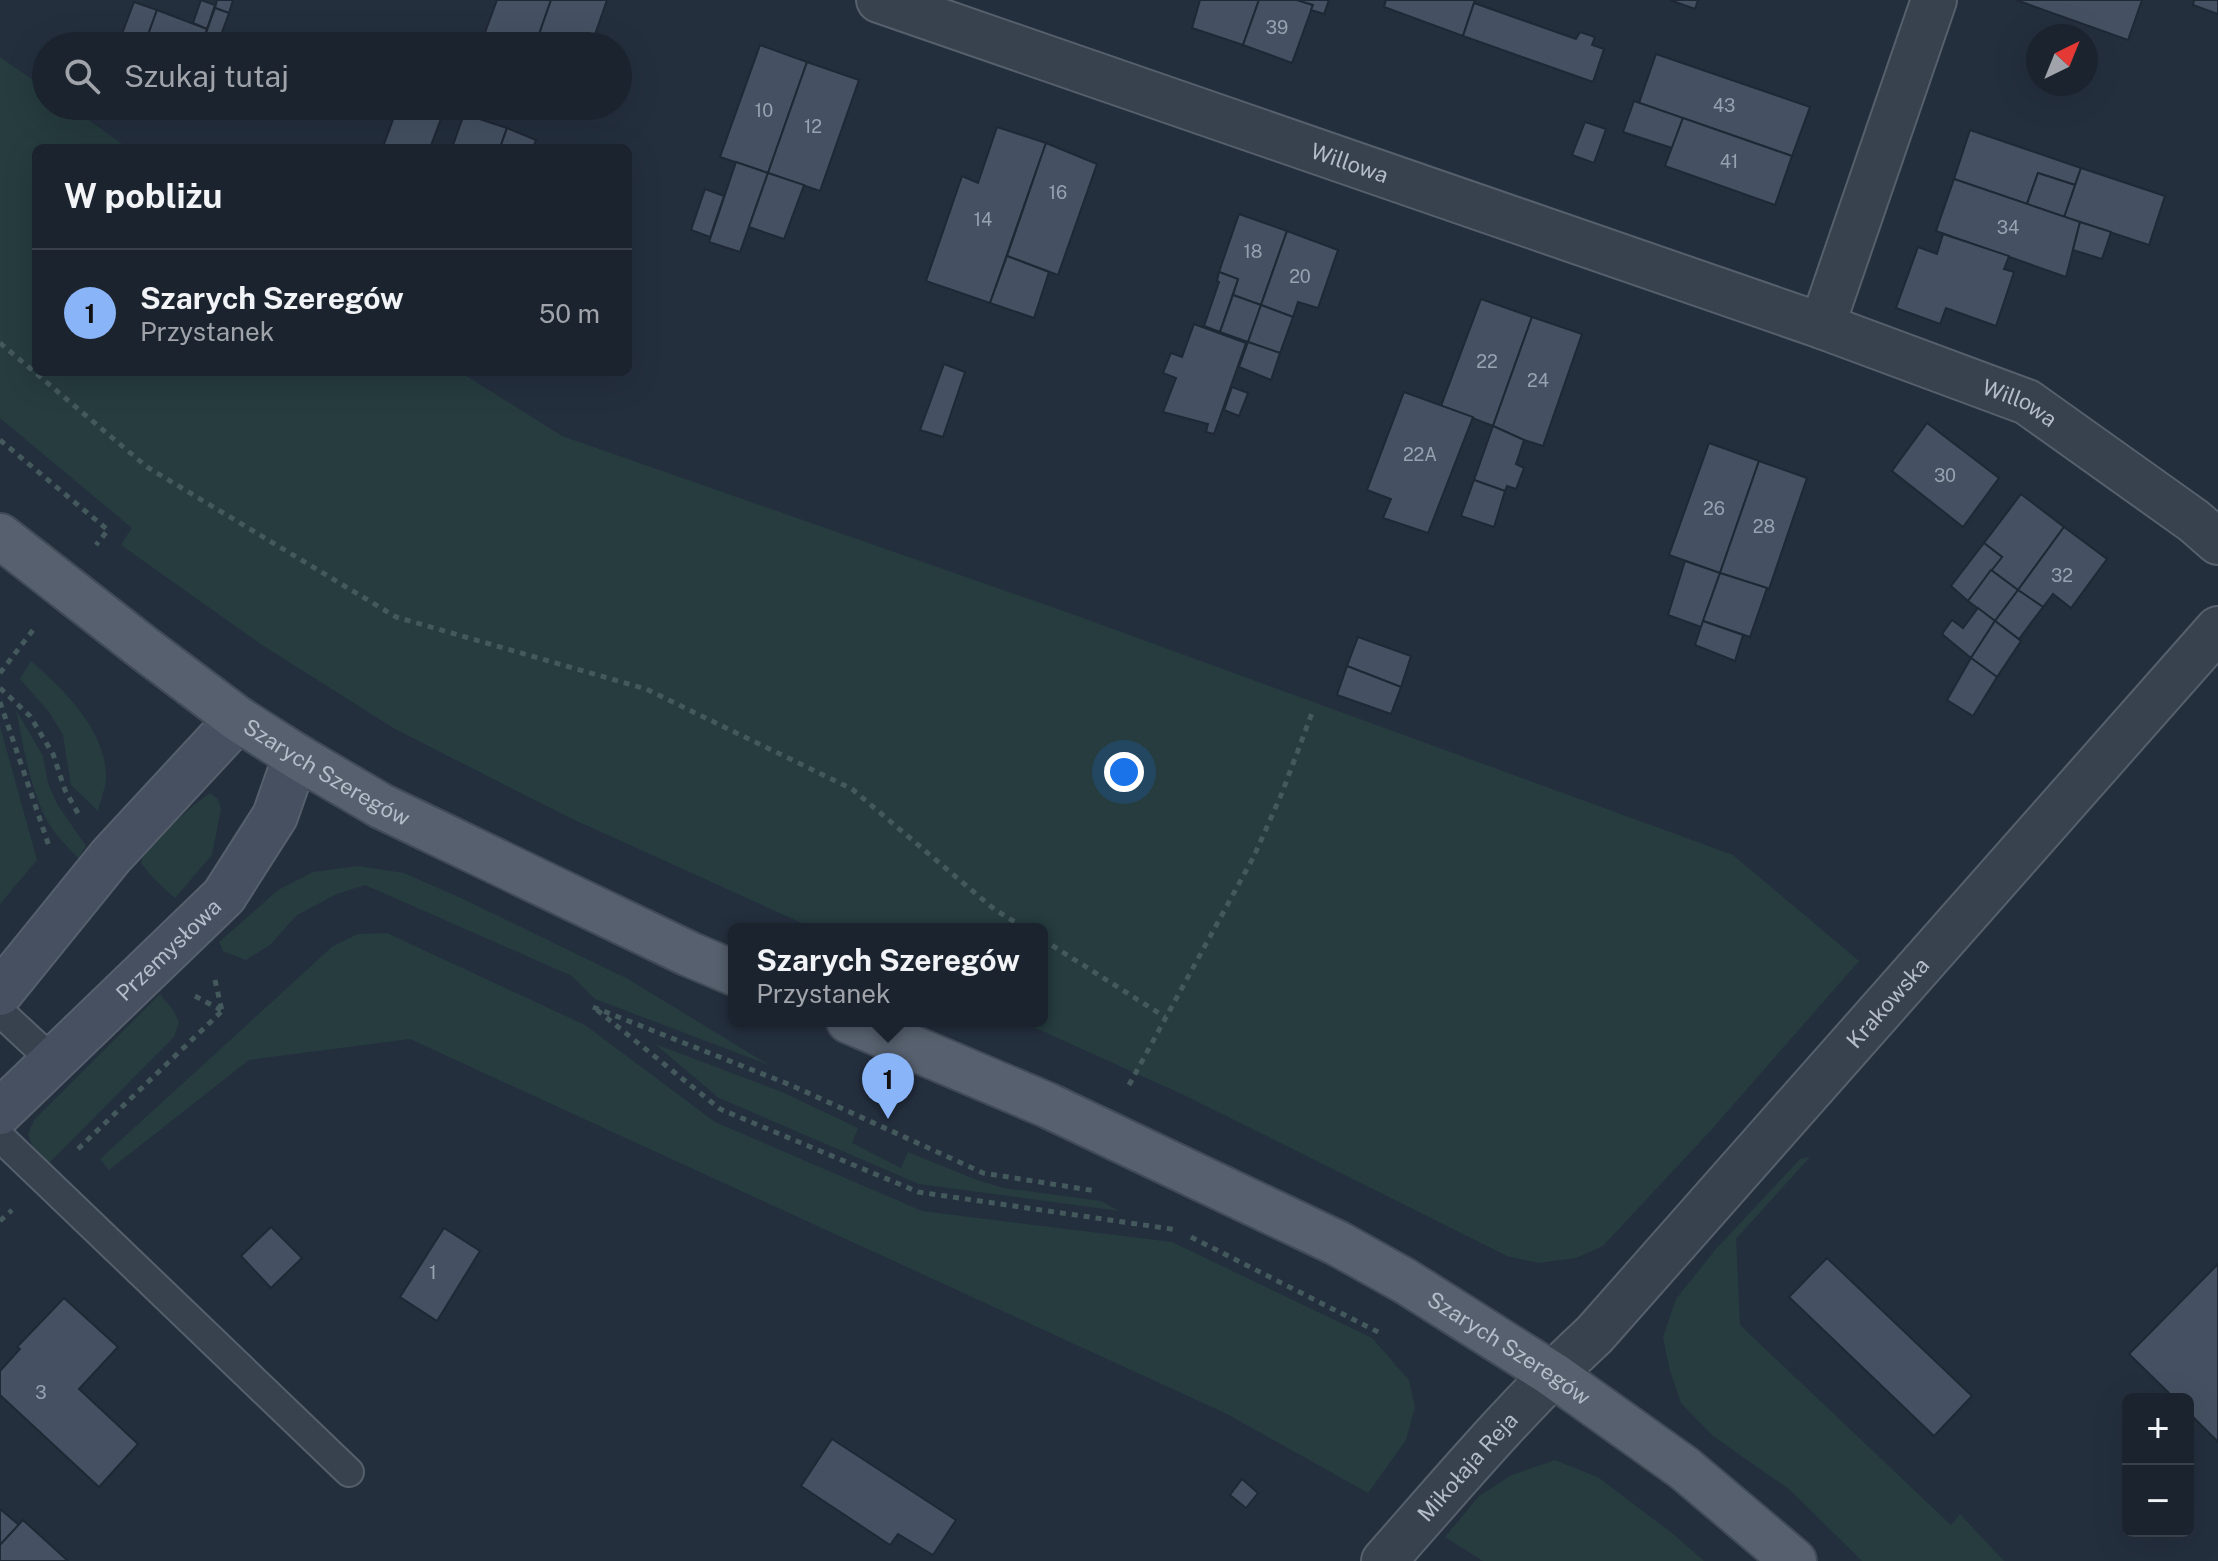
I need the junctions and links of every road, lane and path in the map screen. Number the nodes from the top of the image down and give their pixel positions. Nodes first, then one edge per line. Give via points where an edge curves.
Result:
1 (879, 0) edge
2 (1934, 0) edge
3 (1822, 326) junction
4 (0, 343) edge
5 (32, 370) edge
6 (39, 376) edge
7 (2206, 532) edge
8 (0, 536) edge
9 (2218, 629) edge
10 (0, 702) edge
11 (1312, 713) dead end
12 (238, 719) junction
13 (296, 756) junction
14 (54, 860) dead end
15 (1016, 923) edge
16 (1048, 943) edge
17 (728, 970) edge
18 (183, 990) dead end
19 (0, 993) edge
20 (0, 1012) edge
21 (1165, 1017) junction
22 (863, 1027) edge
23 (54, 1062) junction
24 (0, 1112) edge
25 (1106, 1133) junction
26 (0, 1137) edge
27 (45, 1181) junction
28 (1109, 1193) dead end
29 (0, 1221) edge
30 (1164, 1222) dead end
31 (1178, 1230) junction
32 (1380, 1333) dead end
33 (1552, 1374) junction
34 (349, 1472) dead end
35 (1384, 1561) edge
36 (1794, 1561) edge

1 - 3 street, Willowa
2 - 3 street
3 - 7 street, Willowa via 2027,402
4 - 5 path
6 - 15 path via 147,467 396,617 646,689 852,789
8 - 12 main road, Szarych Szeregów
9 - 33 street, Krakowska via 1604,1323
10 - 14 path
11 - 21 path via 1254,856
12 - 13 main road, Szarych Szeregów
12 - 19 main road via 111,856
13 - 17 main road, Szarych Szeregów via 381,806
13 - 23 main road, Przemysłowa via 275,816 224,896
16 - 21 path
18 - 27 path via 222,1011
20 - 23 lane
21 - 25 path
22 - 25 main road, Szarych Szeregów
23 - 24 main road, Przemysłowa
25 - 33 main road, Szarych Szeregów via 1337,1243
26 - 27 lane
27 - 29 path
27 - 34 lane
28 - 31 path via 983,1173 793,1086 593,1007 720,1109 918,1192
30 - 31 path
31 - 32 path
33 - 35 street, Mikołaja Reja
33 - 36 main road, Szarych Szeregów via 1684,1468

